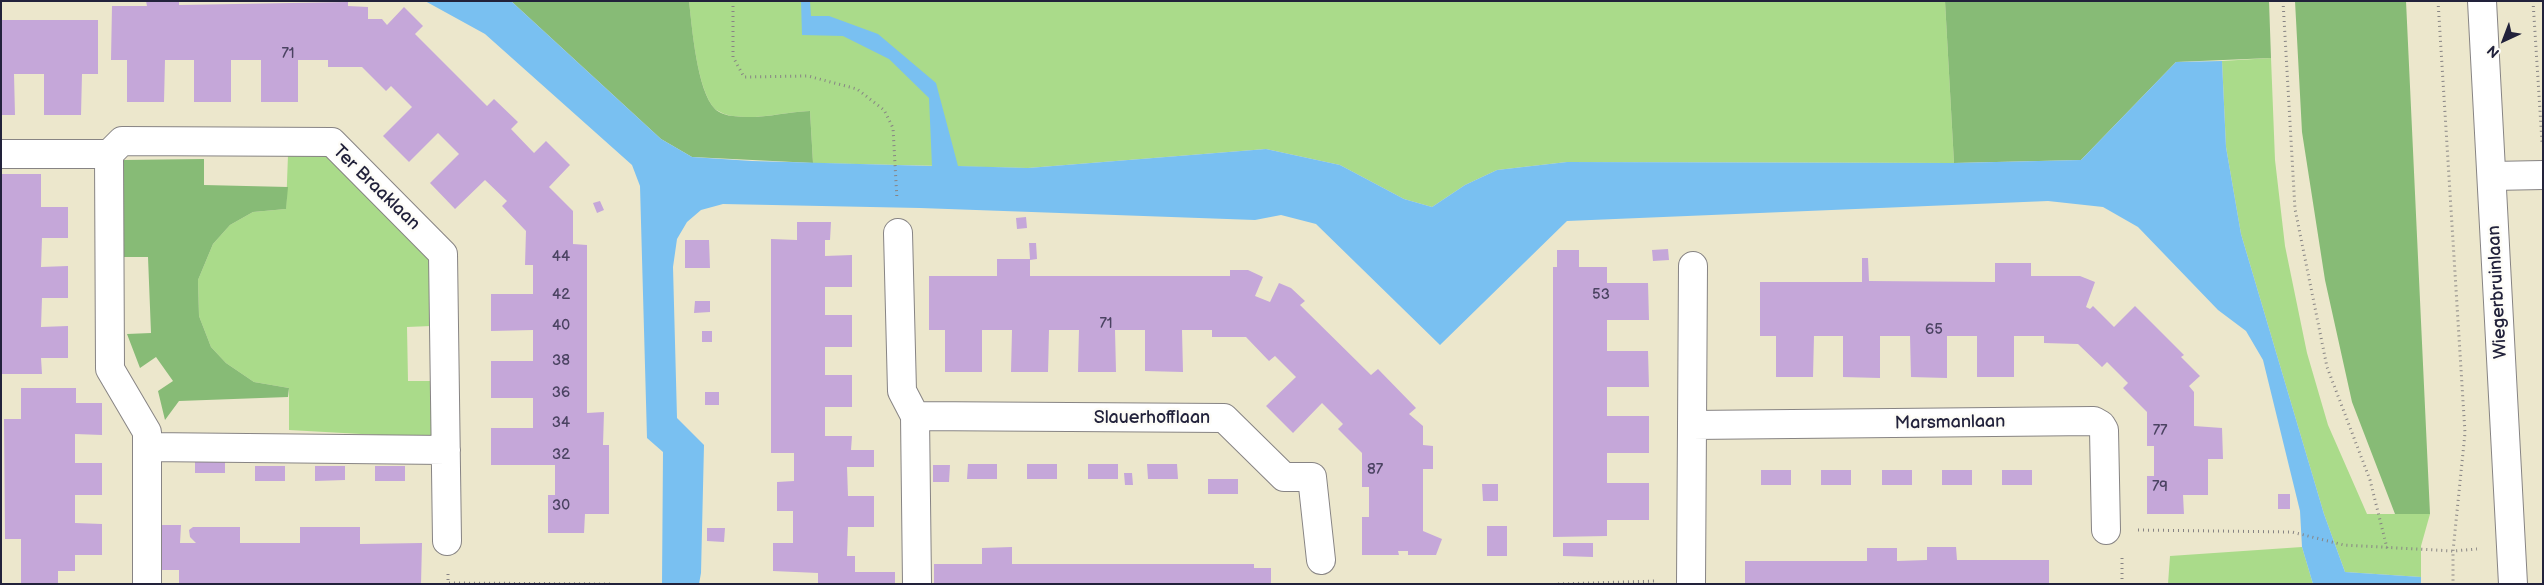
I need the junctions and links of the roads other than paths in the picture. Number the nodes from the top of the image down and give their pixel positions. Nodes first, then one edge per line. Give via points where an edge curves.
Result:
1 (2482, 1) edge
2 (1, 154) edge
3 (109, 154) junction
4 (2543, 175) edge
5 (2492, 176) junction
6 (898, 233) dead end
7 (1693, 266) dead end
8 (915, 416) junction
9 (1692, 425) junction
10 (148, 447) junction
11 (446, 450) junction
12 (2120, 530) road end
13 (447, 541) road end
14 (1321, 560) dead end
15 (1691, 582) edge
16 (147, 584) edge
17 (917, 584) edge
18 (2513, 584) edge

1 - 5 street, Wiegerbruinlaan
2 - 3 street
3 - 10 street via 110,369 147,432
3 - 11 street, Ter Braaklaan via 122,141 332,142 443,254
4 - 5 street
5 - 18 street, Wiegerbruinlaan
6 - 8 street via 902,391
7 - 9 street
8 - 14 street, Slauerhofflaan via 1224,418 1284,477 1312,478
8 - 17 street
9 - 12 street, Marsmanlaan via 2094,421 2104,430
9 - 15 street
10 - 11 street
10 - 16 street
11 - 13 street, Ter Braaklaan

